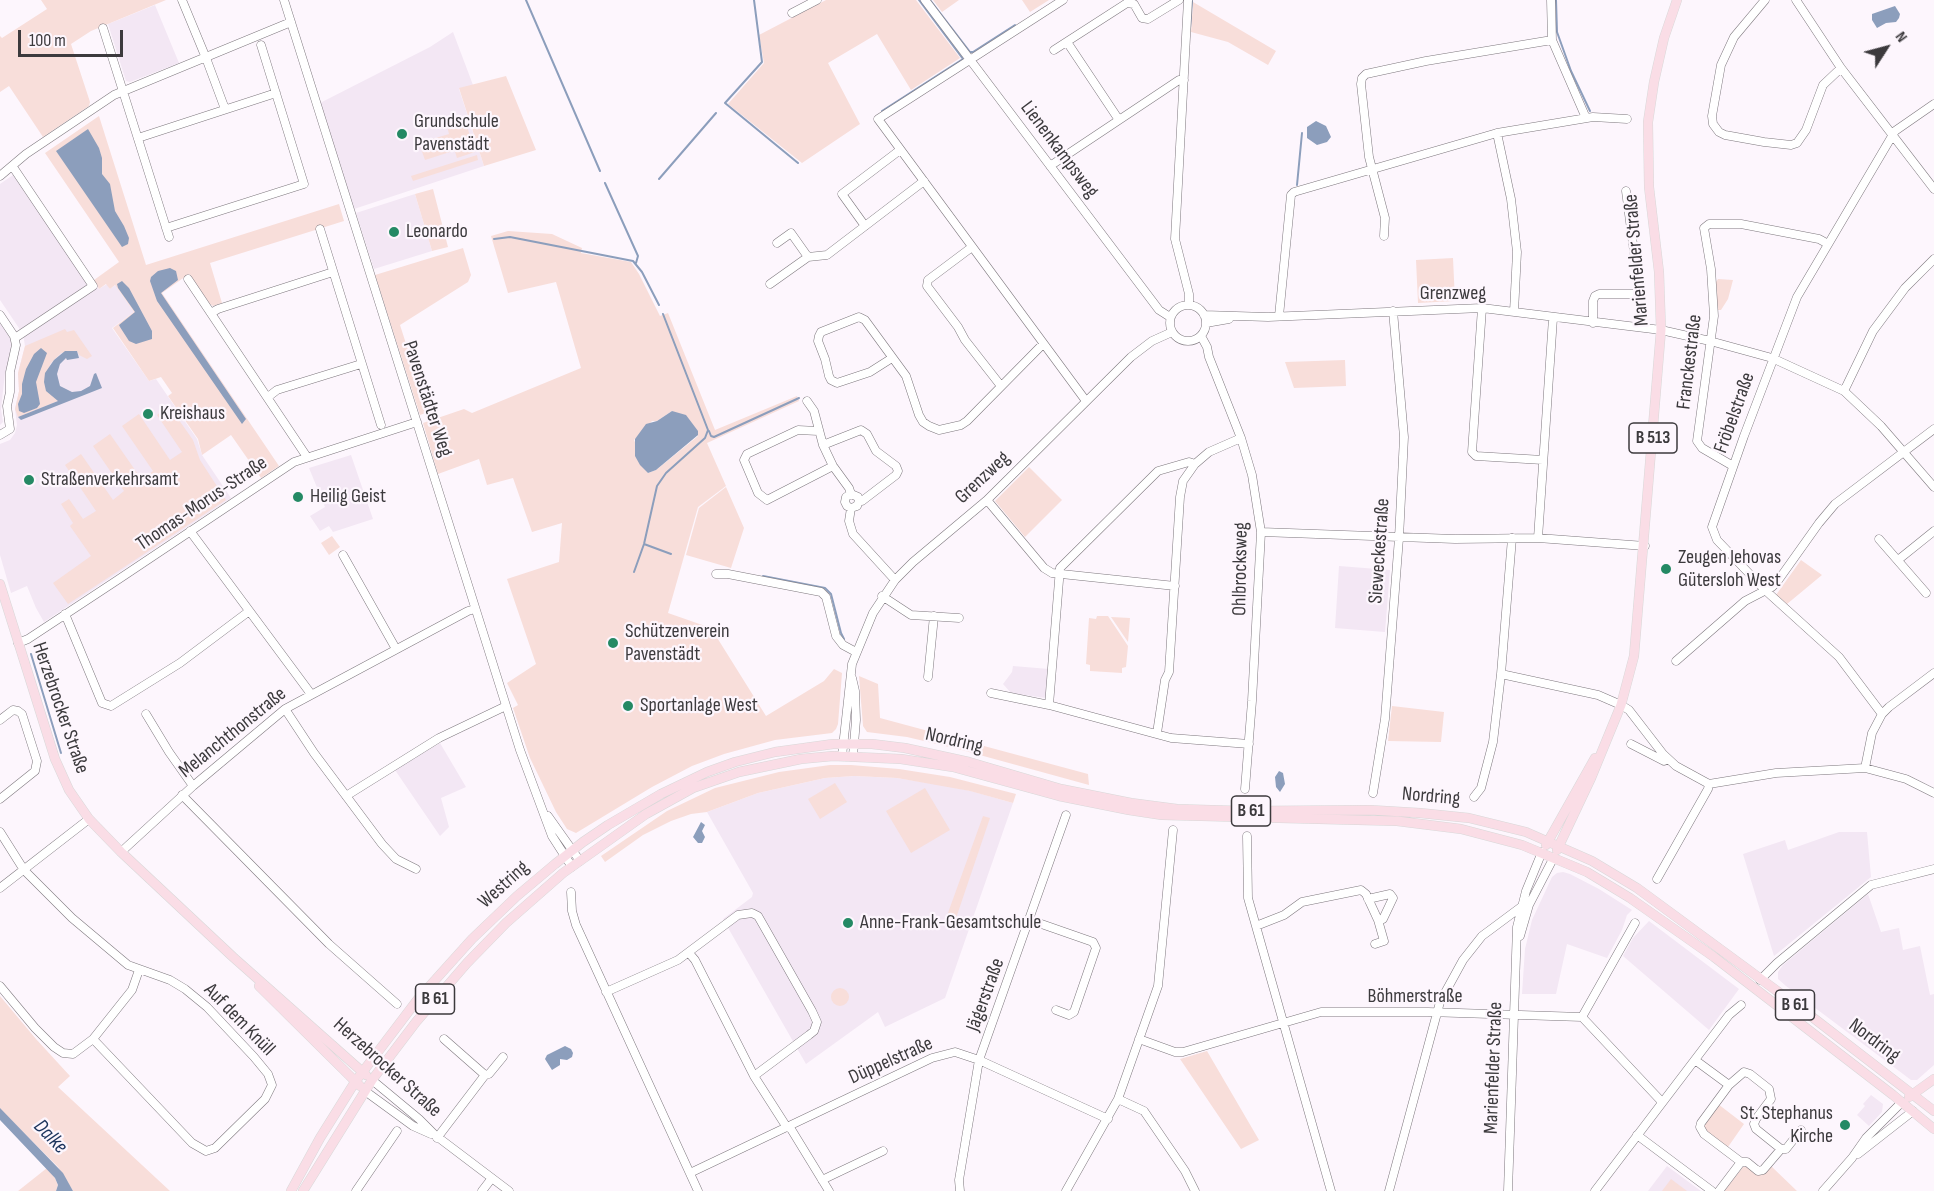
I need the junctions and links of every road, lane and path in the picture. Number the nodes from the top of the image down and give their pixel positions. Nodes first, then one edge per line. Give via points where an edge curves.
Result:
1 (182, 0) edge
2 (284, 0) edge
3 (817, 0) edge
4 (925, 0) edge
5 (1063, 0) edge
6 (1179, 0) edge
7 (1188, 0) edge
8 (1551, 0) edge
9 (1677, 0) edge
10 (1765, 0) edge
11 (1796, 0) edge
12 (792, 14) dead end
13 (291, 22) junction
14 (103, 28) dead end
15 (1552, 40) junction
16 (1067, 42) junction
17 (261, 45) dead end
18 (1054, 50) dead end
19 (206, 57) junction
20 (970, 60) junction
21 (1841, 68) junction
22 (1184, 80) junction
23 (123, 91) junction
24 (276, 93) junction
25 (1934, 104) edge
26 (225, 109) junction
27 (1586, 118) junction
28 (1627, 119) dead end
29 (1119, 120) junction
30 (1497, 133) junction
31 (1893, 136) junction
32 (138, 138) junction
33 (900, 150) junction
34 (1050, 166) junction
35 (13, 167) junction
36 (1372, 169) junction
37 (0, 176) edge
38 (924, 181) junction
39 (1934, 189) edge
40 (1626, 191) dead end
41 (865, 226) junction
42 (320, 229) dead end
43 (1384, 237) dead end
44 (777, 243) dead end
45 (1828, 244) junction
46 (972, 247) junction
47 (808, 257) junction
48 (1934, 259) edge
49 (333, 272) junction
50 (188, 279) dead end
51 (770, 284) dead end
52 (1189, 304) junction
53 (1482, 308) junction
54 (1394, 311) junction
55 (1514, 312) junction
56 (211, 313) junction
57 (0, 315) edge
58 (1170, 316) junction
59 (1279, 316) junction
60 (1553, 318) junction
61 (1205, 319) junction
62 (1593, 323) junction
63 (1661, 330) junction
64 (1172, 332) junction
65 (15, 338) junction
66 (1198, 338) junction
67 (1710, 342) junction
68 (1043, 344) junction
69 (892, 358) junction
70 (1772, 358) junction
71 (362, 364) junction
72 (1001, 386) junction
73 (1844, 391) junction
74 (268, 397) junction
75 (807, 401) dead end
76 (1086, 401) junction
77 (417, 422) junction
78 (381, 425) dead end
79 (1934, 429) edge
80 (818, 431) junction
81 (0, 435) edge
82 (1241, 438) junction
83 (823, 445) junction
84 (1905, 452) junction
85 (307, 457) junction
86 (1543, 460) junction
87 (1195, 464) junction
88 (833, 466) junction
89 (1733, 466) junction
90 (1934, 487) edge
91 (851, 494) junction
92 (987, 500) junction
93 (859, 501) junction
94 (851, 508) junction
95 (190, 531) junction
96 (1934, 531) edge
97 (1261, 532) junction
98 (1399, 538) junction
99 (1512, 538) junction
100 (1538, 538) junction
101 (1879, 539) dead end
102 (1645, 546) junction
103 (343, 555) dead end
104 (1898, 560) junction
105 (716, 574) dead end
106 (1060, 574) junction
107 (895, 580) junction
108 (0, 584) edge
109 (1175, 586) junction
110 (1765, 591) junction
111 (1926, 593) dead end
112 (882, 596) junction
113 (475, 609) junction
114 (248, 612) junction
115 (65, 614) junction
116 (934, 616) junction
117 (959, 618) dead end
118 (18, 643) junction
119 (396, 649) junction
120 (856, 652) junction
121 (1676, 661) dead end
122 (1934, 673) edge
123 (851, 674) junction
124 (1502, 674) junction
125 (928, 677) dead end
126 (991, 693) dead end
127 (311, 694) junction
128 (1049, 705) junction
129 (1621, 705) junction
130 (506, 706) junction
131 (285, 709) junction
132 (146, 714) dead end
133 (1882, 714) junction
134 (0, 720) edge
135 (1610, 732) junction
136 (1157, 733) junction
137 (844, 744) junction
138 (854, 744) junction
139 (1249, 744) junction
140 (1630, 744) dead end
141 (842, 756) junction
142 (853, 756) junction
143 (1668, 759) junction
144 (1865, 768) junction
145 (1709, 784) junction
146 (193, 786) junction
147 (1245, 789) dead end
148 (1373, 793) dead end
149 (1934, 793) edge
150 (183, 795) junction
151 (346, 796) junction
152 (1474, 797) dead end
153 (0, 799) edge
154 (1066, 815) dead end
155 (89, 819) junction
156 (1173, 830) dead end
157 (0, 832) edge
158 (1247, 836) dead end
159 (1548, 841) junction
160 (1559, 846) junction
161 (121, 852) junction
162 (1542, 852) junction
163 (568, 853) junction
164 (1554, 857) junction
165 (576, 864) junction
166 (416, 868) dead end
167 (1934, 869) edge
168 (24, 870) junction
169 (1657, 879) dead end
170 (0, 888) edge
171 (571, 892) dead end
172 (1368, 899) junction
173 (1521, 907) junction
174 (1030, 920) junction
175 (1378, 920) junction
176 (1635, 923) dead end
177 (1256, 926) junction
178 (1375, 944) dead end
179 (1517, 946) junction
180 (689, 953) junction
181 (233, 957) junction
182 (140, 970) junction
183 (1760, 980) junction
184 (0, 986) edge
185 (606, 992) junction
186 (397, 1004) dead end
187 (1741, 1005) dead end
188 (1056, 1010) dead end
189 (1436, 1013) junction
190 (1514, 1014) junction
191 (1582, 1017) junction
192 (1284, 1023) junction
193 (93, 1039) junction
194 (444, 1039) dead end
195 (1140, 1039) junction
196 (503, 1057) dead end
197 (980, 1060) junction
198 (1695, 1060) junction
199 (362, 1072) junction
200 (485, 1075) junction
201 (754, 1076) junction
202 (1934, 1079) edge
203 (372, 1080) junction
204 (355, 1082) junction
205 (1729, 1085) junction
206 (365, 1091) junction
207 (1913, 1094) junction
208 (1119, 1099) junction
209 (1662, 1102) junction
210 (1902, 1102) junction
211 (1924, 1103) junction
212 (1913, 1111) junction
213 (1934, 1111) edge
214 (1108, 1119) junction
215 (786, 1126) junction
216 (1934, 1129) edge
217 (1801, 1130) dead end
218 (397, 1131) dead end
219 (1637, 1135) junction
220 (436, 1137) junction
221 (1781, 1149) junction
222 (884, 1151) dead end
223 (1852, 1158) junction
224 (1741, 1162) junction
225 (690, 1173) junction
226 (492, 1178) junction
227 (822, 1180) junction
228 (291, 1191) edge
229 (303, 1191) edge
230 (356, 1191) edge
231 (482, 1191) edge
232 (509, 1191) edge
233 (698, 1191) edge
234 (829, 1191) edge
235 (960, 1191) edge
236 (1066, 1191) edge
237 (1195, 1191) edge
238 (1331, 1191) edge
239 (1389, 1191) edge
240 (1508, 1191) edge
241 (1594, 1191) edge
242 (1712, 1191) edge
243 (1719, 1191) edge
244 (1823, 1191) edge

1 - 19 street
2 - 13 street, Pavenstädter Weg
3 - 12 street
4 - 20 street, Lienenkampsweg
5 - 20 street
6 - 16 street via 1148,19 1142,18 1134,4 1127,3
7 - 22 street
8 - 15 street
9 - 63 main road, Marienfelder Straße / B 513 via 1654,82 1647,149
10 - 21 street via 1734,37 1721,65 1712,116 1719,132 1764,142 1797,144 1823,85
11 - 21 street
13 - 19 street
13 - 77 street, Pavenstädter Weg
14 - 23 street
15 - 27 street
15 - 36 street via 1366,74 1361,84
16 - 18 street
16 - 29 street
17 - 24 street
19 - 23 street
19 - 26 street
20 - 33 street via 878,119
20 - 34 street, Lienenkampsweg
21 - 31 street
22 - 29 street
22 - 52 street via 1175,239
23 - 32 street
23 - 35 street via 26,154
24 - 26 street
24 - 32 street via 304,184 168,232
25 - 31 street, Fröbelstraße via 1898,127
26 - 32 street
27 - 28 street
27 - 30 street
29 - 34 street
30 - 36 street
30 - 55 street via 1517,252
31 - 39 street
31 - 45 street, Fröbelstraße
33 - 38 street
33 - 41 street via 842,194
34 - 58 street, Lienenkampsweg via 1159,310
35 - 37 street
35 - 65 street via 93,286
36 - 43 street via 1385,218
36 - 59 street via 1291,195
38 - 41 street
38 - 46 street
40 - 62 street via 1639,290 1634,294 1595,296
41 - 47 street via 827,255
42 - 49 street
44 - 47 street via 791,233
45 - 67 street, Franckestraße via 1771,229 1708,224 1703,233 1713,298
45 - 70 street, Fröbelstraße via 1797,297
46 - 68 street
46 - 72 street via 928,280 927,286
47 - 51 street
48 - 73 street via 1905,288 1873,331
49 - 56 street
49 - 71 street
50 - 56 street
52 - 58 street via 1178,307
52 - 61 street via 1198,308
53 - 54 street, Grenzweg
53 - 55 street, Grenzweg
53 - 86 street via 1472,452 1476,456
54 - 59 street, Grenzweg
54 - 98 street, Sieweckestraße via 1403,424
55 - 60 street, Grenzweg
56 - 74 street
57 - 65 street
58 - 64 street
59 - 61 street, Grenzweg
60 - 62 street, Grenzweg
60 - 86 street
61 - 66 street
62 - 63 street, Grenzweg
63 - 67 street, Grenzweg
63 - 102 main road, Marienfelder Straße / B 513
64 - 66 street via 1184,341
64 - 76 street, Grenzweg via 1137,352
65 - 81 street via 7,406 10,429
66 - 82 street, Ohlbrocksweg
67 - 70 street, Grenzweg
67 - 89 street, Franckestraße via 1697,441
68 - 72 street
68 - 76 street
69 - 69 street via 859,317 819,336 829,376 837,383 870,372
69 - 72 street via 906,376 923,422 939,430 967,421
70 - 73 street, Grenzweg
70 - 89 street, Fröbelstraße
71 - 74 street via 278,390
71 - 78 street
73 - 84 street
74 - 85 street
75 - 80 street via 817,419
76 - 92 street, Grenzweg
77 - 85 street, Thomas-Morus-Straße
77 - 113 street, Pavenstädter Weg
79 - 84 street
80 - 83 street
80 - 88 street via 798,430 747,454 744,460 758,494 767,500
82 - 87 street via 1209,452
82 - 97 street, Ohlbrocksweg via 1252,475
83 - 88 street
83 - 93 street via 865,431 876,451 896,466 896,475
84 - 90 street
84 - 110 street via 1835,504 1777,582
85 - 95 street, Thomas-Morus-Straße
86 - 100 street
87 - 106 street via 1189,462 1158,471 1060,568
87 - 109 street via 1180,497
88 - 91 street
89 - 110 street, Fröbelstraße via 1712,527 1714,535
91 - 93 street
91 - 94 street via 845,502
92 - 106 street via 1044,568
92 - 107 street, Grenzweg
93 - 94 street
94 - 107 street via 853,534
95 - 114 street
95 - 115 street, Thomas-Morus-Straße
96 - 104 street
97 - 98 street
97 - 139 street, Ohlbrocksweg
98 - 99 street
98 - 148 street, Sieweckestraße via 1385,719
99 - 100 street
99 - 124 street
100 - 102 street
101 - 104 street
102 - 129 main road, Marienfelder Straße / B 513 via 1634,656
103 - 119 street
104 - 111 street
105 - 120 street via 821,592 826,597 836,636
106 - 109 street
106 - 128 street
107 - 112 street, Grenzweg
108 - 118 main road, Herzebrocker Straße
109 - 136 street via 1169,672
110 - 121 street via 1745,602
110 - 133 street, Fröbelstraße via 1839,657
112 - 116 street via 912,615
112 - 120 street, Grenzweg
113 - 119 street, Melanchthonstraße
113 - 130 street, Pavenstädter Weg
114 - 115 street via 180,663 111,706 102,703
114 - 127 street
115 - 118 street, Thomas-Morus-Straße
116 - 117 street
116 - 125 street
118 - 155 main road, Herzebrocker Straße via 55,759 69,790
119 - 127 street, Melanchthonstraße
120 - 123 street, Grenzweg
122 - 133 street
123 - 137 street, Grenzweg
123 - 138 street, Grenzweg via 855,691
124 - 129 street via 1598,695
124 - 152 street via 1493,742 1481,788
126 - 128 street
127 - 131 street, Melanchthonstraße
128 - 136 street
129 - 135 main road, Marienfelder Straße / B 513
129 - 143 street
130 - 151 street via 439,738
130 - 163 street, Pavenstädter Weg via 552,836
131 - 146 street, Melanchthonstraße
131 - 151 street
132 - 146 street
133 - 144 street via 1872,733
134 - 153 street via 13,710 22,714 37,761 35,771
135 - 159 main road, Marienfelder Straße / B 513
135 - 160 main road, Marienfelder Straße / B 513
136 - 139 street via 1171,738
137 - 138 main road, Nordring / B 61
137 - 141 street, Grenzweg
137 - 163 main road, Westring / B 61 via 775,752 707,772 641,805
138 - 142 street, Grenzweg
138 - 159 main road, Nordring / B 61 via 905,748 956,759 1131,804 1177,809 1420,813 1469,818
139 - 147 street, Ohlbrocksweg
140 - 143 street via 1664,761
141 - 142 main road, Westring / B 61
141 - 165 main road, Westring / B 61 via 777,764 702,784 646,814
142 - 162 main road, Nordring / B 61 via 953,767 1059,796 1162,815 1397,821 1461,829
143 - 145 street
144 - 145 street via 1776,773
144 - 149 street via 1906,779
145 - 169 street
146 - 150 street, Melanchthonstraße
150 - 161 street, Melanchthonstraße
150 - 186 street via 328,944
151 - 166 street via 396,859
154 - 174 street, Jägerstraße
155 - 161 main road, Herzebrocker Straße
155 - 168 street
156 - 195 street via 1158,986
157 - 168 street, Auf dem Knüll
158 - 177 street via 1248,898
159 - 160 main road, Nordring / B 61
159 - 162 main road, Marienfelder Straße
160 - 164 main road, Marienfelder Straße
160 - 183 main road, Nordring / B 61 via 1637,888
161 - 181 main road, Herzebrocker Straße
162 - 164 main road, Nordring / B 61
162 - 173 street, Marienfelder Straße
163 - 165 street, Pavenstädter Weg
163 - 199 main road, Westring / B 61 via 517,896 458,955 418,999
164 - 179 street, Marienfelder Straße via 1529,905
164 - 210 main road, Nordring / B 61 via 1612,885 1685,935
165 - 203 main road, Westring / B 61 via 524,907 467,963
167 - 183 street via 1871,885
168 - 170 street
168 - 182 street, Auf dem Knüll via 99,942
171 - 185 street via 576,925
172 - 175 street
172 - 175 street via 1390,894 1393,898 1383,919
172 - 177 street via 1361,890 1302,902 1284,915
173 - 179 street, Marienfelder Straße
173 - 189 street via 1482,936 1462,960
174 - 188 street via 1093,942 1096,948 1074,1012 1069,1015
174 - 197 street, Jägerstraße
175 - 178 street via 1384,941
176 - 191 street
177 - 192 street
179 - 190 street, Marienfelder Straße
180 - 185 street
180 - 201 street
180 - 201 street via 738,915 758,916 816,1017 814,1031
181 - 199 main road, Herzebrocker Straße
181 - 204 main road, Herzebrocker Straße
182 - 193 street via 132,990
182 - 193 street, Auf dem Knüll via 185,989 232,1033 268,1074 272,1085 265,1099 215,1148 206,1151 192,1143
183 - 207 main road, Nordring / B 61
184 - 193 street via 35,1028 63,1053 73,1054
185 - 225 street
187 - 198 street
189 - 190 street, Böhmerstraße
189 - 192 street, Böhmerstraße via 1321,1012
189 - 239 street
190 - 191 street, Böhmerstraße
190 - 240 street, Marienfelder Straße
191 - 209 street
192 - 195 street, Böhmerstraße via 1183,1052
192 - 238 street
194 - 200 street
195 - 208 street
196 - 200 street
197 - 214 street, Düppelstraße
197 - 215 street, Düppelstraße via 955,1053 942,1055
197 - 235 street, Jägerstraße
198 - 205 street
198 - 209 street
199 - 203 main road, Herzebrocker Straße
199 - 204 main road, Westring / B 61
200 - 220 street
201 - 215 street
202 - 207 main road
203 - 206 main road, Westring / B 61
203 - 220 street, Herzebrocker Straße
204 - 206 main road, Herzebrocker Straße
204 - 228 main road, Westring / B 61
205 - 221 street via 1744,1072 1769,1089 1771,1099 1754,1124
205 - 224 street via 1700,1127
206 - 220 street, Herzebrocker Straße via 413,1126
206 - 229 main road, Westring / B 61
207 - 210 main road
207 - 211 main road, Nordring / B 61
208 - 214 street
208 - 237 street via 1144,1111
209 - 219 street
210 - 212 main road, Nordring / B 61
210 - 223 street
211 - 212 main road
211 - 213 main road, Nordring / B 61
212 - 216 main road, Nordring / B 61
212 - 223 street
214 - 236 street
215 - 225 street, Düppelstraße
215 - 227 street
217 - 221 street via 1786,1149
218 - 230 street
219 - 241 street
219 - 242 street
220 - 226 street, Herzebrocker Straße
221 - 224 street via 1763,1170
222 - 227 street
223 - 244 street
224 - 243 street
225 - 233 street
226 - 231 street
226 - 232 street, Herzebrocker Straße
227 - 234 street

